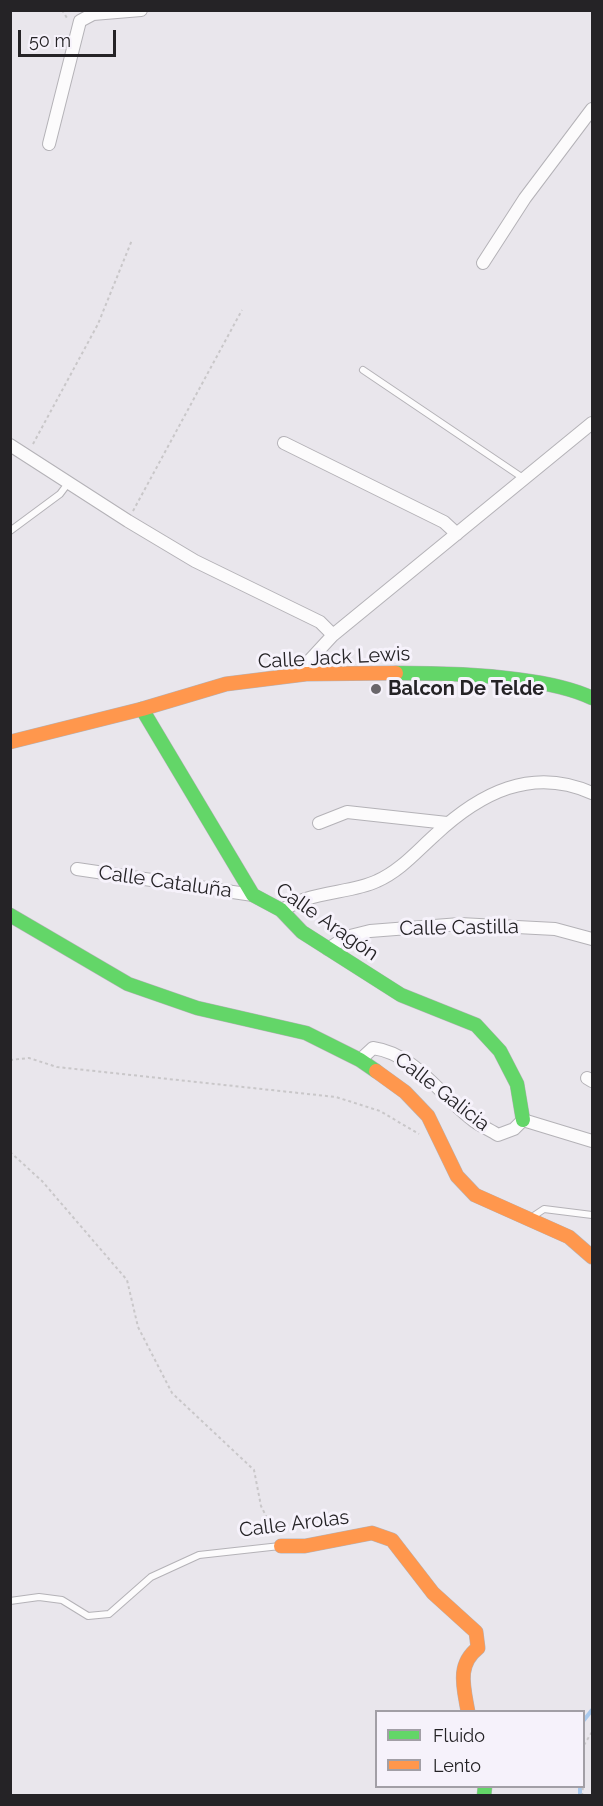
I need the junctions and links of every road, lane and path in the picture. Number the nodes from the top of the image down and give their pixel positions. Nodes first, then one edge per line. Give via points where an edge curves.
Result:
1 (141, 10) edge
2 (592, 109) edge
3 (49, 144) dead end
4 (132, 240) dead end
5 (483, 263) dead end
6 (242, 310) dead end
7 (363, 370) dead end
8 (592, 423) edge
9 (284, 443) dead end
10 (10, 445) edge
11 (27, 454) junction
12 (523, 478) junction
13 (69, 482) junction
14 (128, 521) junction
15 (10, 531) edge
16 (457, 534) junction
17 (333, 635) junction
18 (306, 674) junction
19 (592, 698) edge
20 (142, 709) junction
21 (10, 742) edge
22 (592, 793) edge
23 (319, 823) dead end
24 (447, 823) junction
25 (77, 868) dead end
26 (253, 895) junction
27 (281, 910) junction
28 (10, 915) edge
29 (592, 939) edge
30 (328, 949) junction
31 (10, 1060) edge
32 (360, 1060) junction
33 (523, 1120) junction
34 (592, 1141) edge
35 (442, 1148) junction
36 (10, 1152) edge
37 (592, 1215) edge
38 (529, 1219) junction
39 (592, 1257) edge
40 (281, 1546) junction
41 (10, 1601) edge
42 (468, 1710) edge

1 - 3 street via 93,14 80,21
2 - 5 street via 525,198
4 - 11 path via 98,324
6 - 14 path
7 - 12 lane
8 - 12 street
9 - 16 street via 444,522
10 - 11 street
11 - 13 street
12 - 16 street
13 - 14 street
13 - 15 lane via 60,494
14 - 17 street via 195,561 320,622
16 - 17 street
17 - 18 street via 309,661
18 - 19 street, Calle Jack Lewis via 420,673 573,689
18 - 20 street, Calle Jack Lewis via 226,684
20 - 21 street, Calle Jack Lewis
20 - 26 street, Calle Aragón
22 - 24 street via 569,783 528,782 494,792
23 - 24 street via 347,812
24 - 27 street via 394,872 376,882 306,899
25 - 26 street, Calle Cataluña
26 - 27 street, Calle Aragón
27 - 30 street, Calle Aragón via 302,932
28 - 32 street via 128,984 196,1008 306,1033
29 - 30 street, Calle Castilla via 555,929 460,924 370,931 346,937
30 - 33 street, Calle Aragón via 401,995 476,1025 500,1051 517,1084
31 - 35 path via 29,1058 57,1067 336,1097 380,1110
32 - 33 street, Calle Galicia via 373,1048 390,1050 474,1121 498,1135 514,1129
32 - 35 street via 405,1092 428,1116
33 - 34 street, Calle Galicia
35 - 38 street via 457,1176 475,1195
36 - 40 path via 42,1181 127,1280 138,1327 172,1393 254,1470 261,1506
37 - 38 lane via 544,1209
38 - 39 street via 569,1237
40 - 41 lane, Calle Arolas via 199,1555 151,1577 109,1614 88,1616 62,1600 39,1597
40 - 42 street, Calle Arolas via 304,1546 372,1533 392,1540 433,1593 476,1632 478,1648 467,1655 461,1668

